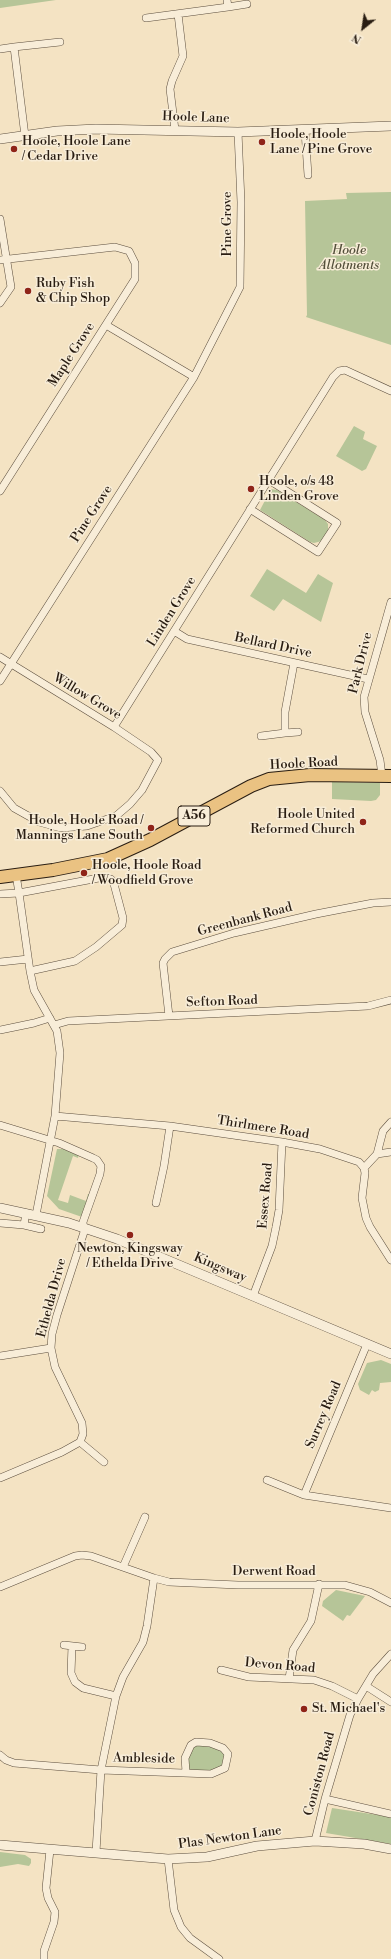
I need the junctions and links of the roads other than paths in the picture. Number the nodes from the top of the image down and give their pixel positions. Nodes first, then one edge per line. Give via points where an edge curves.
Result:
1 (228, 3) edge
2 (247, 4) dead end
3 (178, 14) junction
4 (146, 18) dead end
5 (60, 42) dead end
6 (14, 47) junction
7 (0, 49) edge
8 (391, 126) edge
9 (175, 130) junction
10 (305, 131) junction
11 (238, 132) junction
12 (25, 136) junction
13 (0, 139) edge
14 (308, 175) dead end
15 (0, 219) edge
16 (4, 259) edge
17 (0, 303) edge
18 (106, 325) junction
19 (194, 377) junction
20 (391, 391) edge
21 (269, 480) junction
22 (0, 491) edge
23 (250, 509) junction
24 (391, 602) edge
25 (174, 631) junction
26 (0, 657) edge
27 (294, 663) junction
28 (11, 664) junction
29 (368, 679) junction
30 (0, 681) edge
31 (114, 727) junction
32 (298, 732) dead end
33 (284, 733) junction
34 (261, 736) dead end
35 (387, 776) edge
36 (0, 791) edge
37 (0, 876) edge
38 (16, 876) junction
39 (19, 893) junction
40 (0, 894) edge
41 (391, 902) edge
42 (28, 959) junction
43 (0, 962) edge
44 (30, 971) junction
45 (391, 1000) edge
46 (169, 1016) junction
47 (50, 1018) junction
48 (54, 1025) junction
49 (0, 1030) edge
50 (55, 1116) junction
51 (391, 1122) edge
52 (0, 1125) edge
53 (170, 1126) junction
54 (51, 1140) junction
55 (282, 1142) junction
56 (391, 1152) edge
57 (377, 1154) junction
58 (364, 1168) junction
59 (156, 1203) dead end
60 (0, 1208) edge
61 (26, 1212) junction
62 (36, 1215) junction
63 (0, 1223) edge
64 (24, 1225) junction
65 (83, 1227) junction
66 (41, 1229) dead end
67 (391, 1260) edge
68 (253, 1296) junction
69 (367, 1344) junction
70 (51, 1348) junction
71 (390, 1352) edge
72 (0, 1356) edge
73 (80, 1442) junction
74 (104, 1462) dead end
75 (0, 1478) edge
76 (267, 1480) dead end
77 (304, 1495) junction
78 (391, 1508) edge
79 (145, 1517) dead end
80 (123, 1567) junction
81 (154, 1578) junction
82 (319, 1584) junction
83 (0, 1587) edge
84 (391, 1603) edge
85 (82, 1647) dead end
86 (391, 1654) edge
87 (221, 1670) dead end
88 (289, 1679) junction
89 (366, 1686) junction
90 (116, 1696) junction
91 (358, 1699) junction
92 (391, 1702) edge
93 (0, 1755) edge
94 (101, 1770) junction
95 (186, 1772) junction
96 (325, 1799) junction
97 (391, 1814) edge
98 (315, 1841) junction
99 (0, 1845) edge
100 (391, 1849) edge
101 (50, 1850) junction
102 (96, 1852) junction
103 (168, 1859) junction
104 (44, 1959) edge
105 (219, 1959) edge

1 - 2 street
1 - 3 street
3 - 4 street
3 - 9 street via 183,56 170,89
5 - 6 street
6 - 7 street
6 - 12 street
8 - 10 street, Hoole Lane
9 - 11 street, Hoole Lane
9 - 12 street, Hoole Lane via 96,129
10 - 11 street, Hoole Lane
10 - 14 street
11 - 19 street, Pine Grove via 241,202 240,287
12 - 13 street, Hoole Lane
15 - 16 street
16 - 17 street via 11,287
16 - 18 street, Maple Grove via 115,247 129,251 135,263 135,279
18 - 19 street
18 - 22 street, Maple Grove
19 - 28 street, Pine Grove
20 - 21 street, Linden Grove via 348,371 339,371
21 - 23 street, Linden Grove
21 - 23 street via 337,523 322,546 318,552
23 - 25 street, Linden Grove
24 - 29 street, Park Drive
25 - 27 street, Bellard Drive via 187,639
25 - 31 street, Linden Grove
26 - 28 street, Willow Grove
27 - 29 street, Bellard Drive
27 - 33 street
28 - 30 street, Pine Grove
28 - 31 street, Willow Grove
29 - 35 street, Park Drive via 364,707
31 - 36 street, Willow Grove via 151,752 158,760 142,790 116,816 87,826 61,828 39,822 14,808
32 - 33 street
33 - 34 street
35 - 38 highway, Hoole Road / A56 via 310,775 269,778 115,856 87,864
37 - 38 highway, Hoole Road / A56
38 - 39 street
39 - 40 street
39 - 42 street
39 - 44 street via 104,878 111,879 124,918 122,925 75,962
41 - 46 street, Greenbank Road via 373,903 234,933 172,952 163,963
42 - 43 street
42 - 44 street
44 - 47 street via 34,990
45 - 46 street, Sefton Road via 368,1006
46 - 48 street, Sefton Road via 68,1021
47 - 48 street
47 - 49 street
48 - 50 street via 59,1037 60,1053
50 - 53 street, Thirlmere Road
50 - 54 street
51 - 57 street via 383,1131
52 - 54 street
53 - 55 street, Thirlmere Road
53 - 59 street
54 - 62 street
54 - 65 street, Ethelda Drive via 93,1158 100,1164 100,1174
55 - 58 street, Thirlmere Road via 350,1158
55 - 68 street, Essex Road via 276,1227 272,1246
56 - 57 street
57 - 58 street
58 - 67 street via 362,1198 366,1218
60 - 61 street, Kingsway
61 - 62 street, Kingsway
61 - 64 street
62 - 65 street, Kingsway
63 - 64 street
64 - 66 street
65 - 68 street, Kingsway
65 - 70 street, Ethelda Drive via 84,1232 54,1328
68 - 69 street, Kingsway
69 - 71 street, Kingsway
69 - 77 street, Surrey Road
70 - 72 street
70 - 73 street, Ethelda Drive via 55,1367 82,1423 83,1434
73 - 74 street
73 - 75 street
76 - 77 street
77 - 78 street
79 - 80 street
80 - 81 street, Derwent Road
80 - 83 street, Derwent Road via 91,1556 74,1556
81 - 82 street, Derwent Road via 170,1582 225,1584
81 - 90 street via 143,1642 123,1677
82 - 84 street, Derwent Road via 345,1585 370,1592
82 - 88 street via 310,1621 293,1650
85 - 90 street via 68,1646 71,1673 75,1682 83,1688
86 - 89 street, Coniston Road
87 - 88 street, Devon Road via 249,1677
88 - 91 street, Devon Road via 324,1682
89 - 91 street, Coniston Road
89 - 92 street
90 - 94 street
91 - 96 street, Coniston Road via 344,1731
93 - 94 street, Ambleside via 14,1763
94 - 95 street, Ambleside
94 - 102 street
95 - 95 street, Ambleside via 219,1772 226,1768 228,1754 223,1748 210,1743 196,1742 191,1745 185,1758
96 - 97 street
96 - 98 street, Coniston Road
98 - 100 street, Plas Newton Lane via 364,1844
98 - 103 street, Plas Newton Lane via 257,1846 207,1857
99 - 101 street, Plas Newton Lane
101 - 102 street, Plas Newton Lane
101 - 104 street via 46,1888 55,1912
102 - 103 street, Plas Newton Lane
103 - 105 street via 174,1910 181,1927 190,1938

